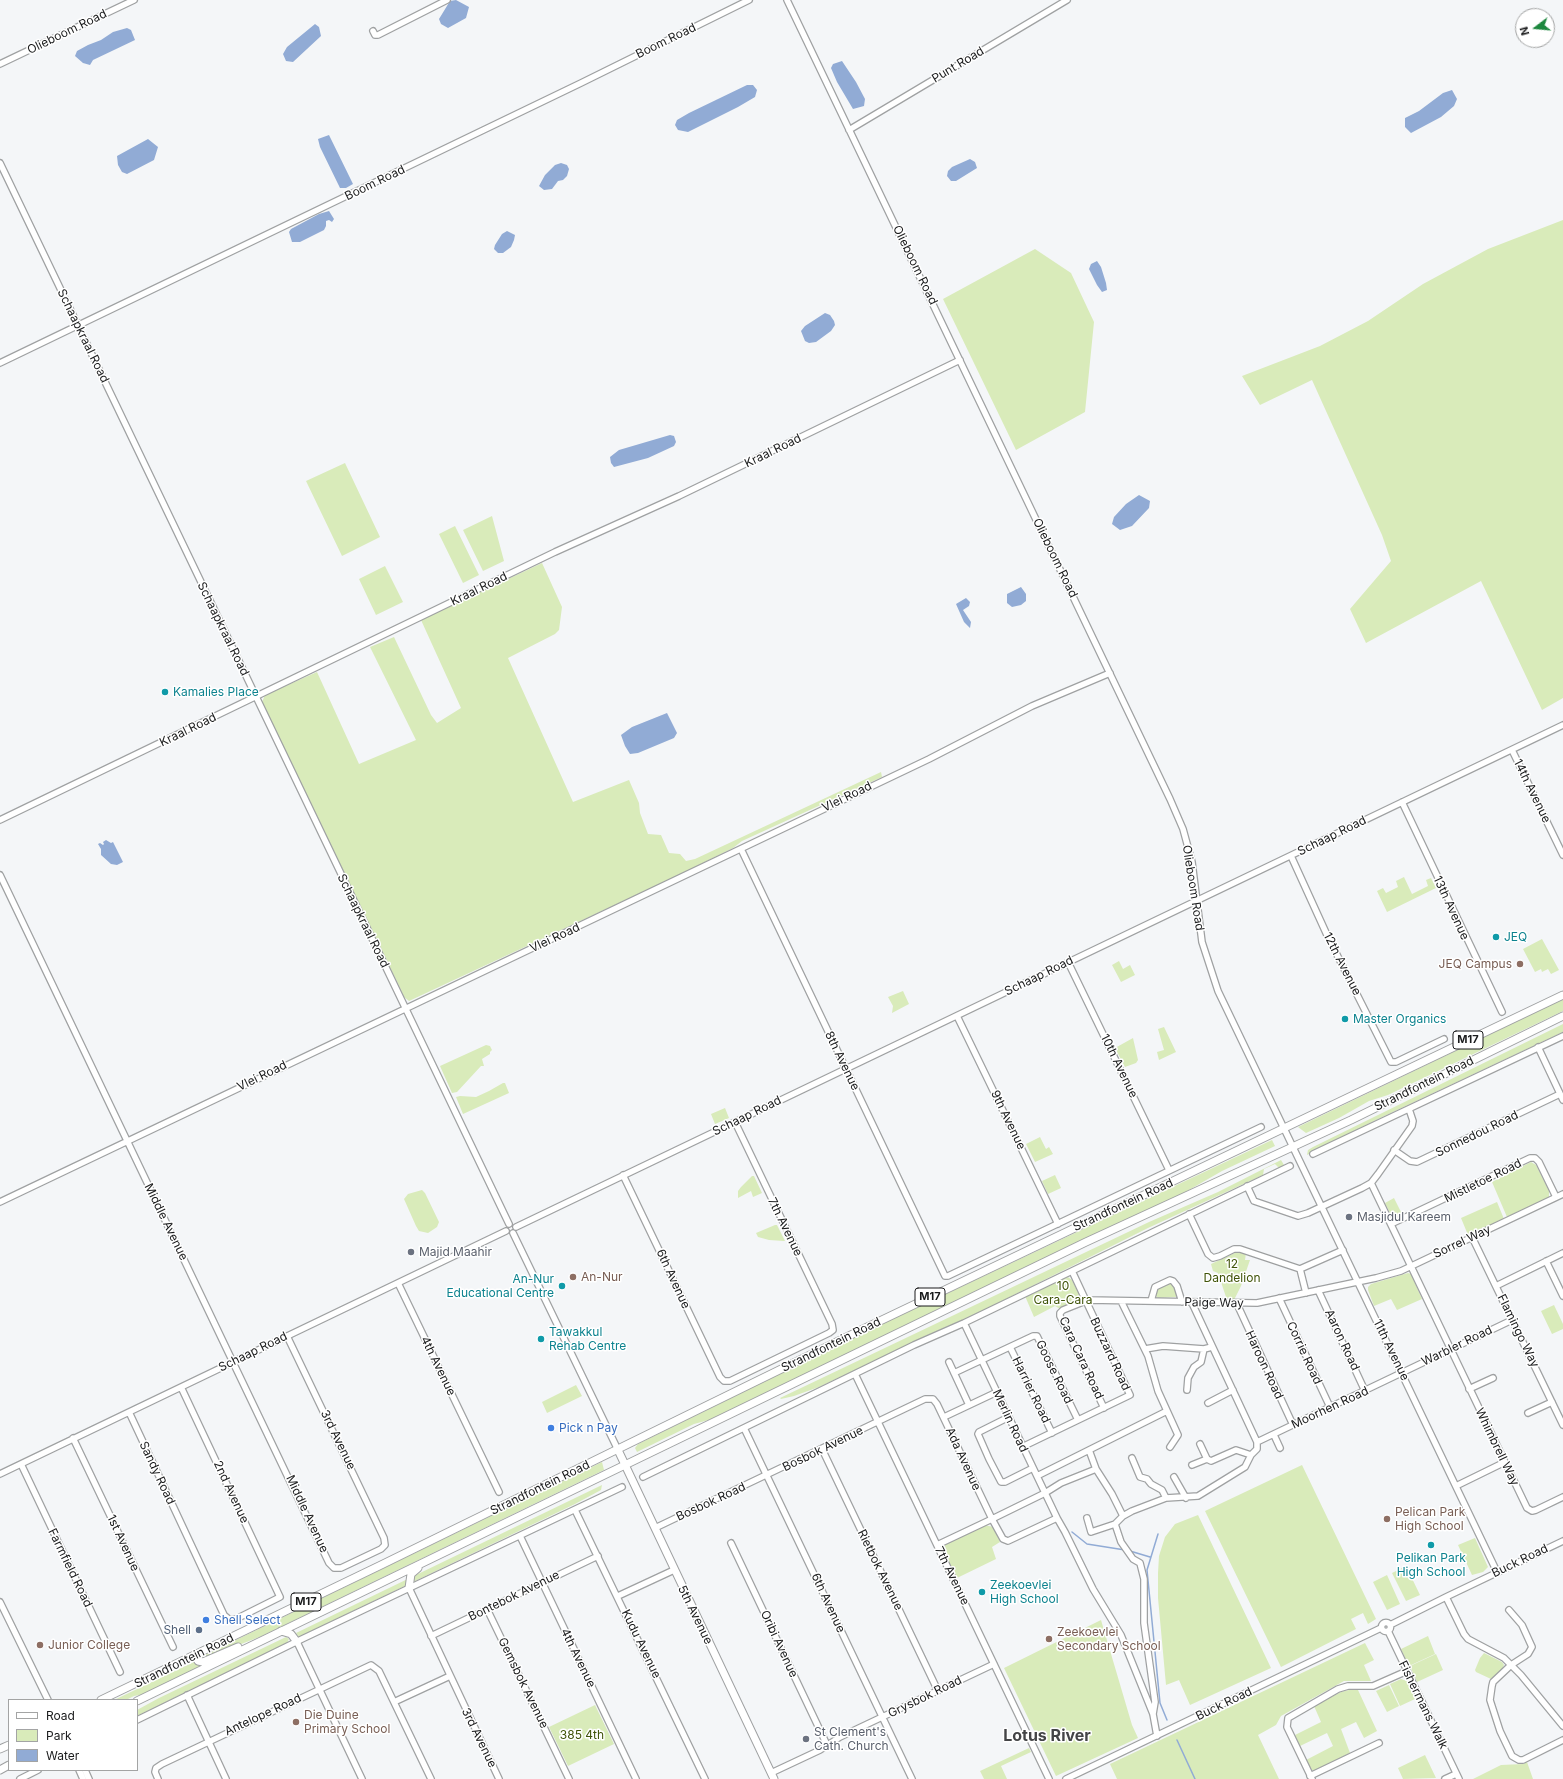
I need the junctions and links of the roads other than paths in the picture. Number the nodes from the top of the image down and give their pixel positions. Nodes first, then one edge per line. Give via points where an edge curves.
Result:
1 (134, 0) edge
2 (447, 0) edge
3 (748, 0) edge
4 (787, 0) edge
5 (1067, 0) edge
6 (373, 31) dead end
7 (0, 64) edge
8 (849, 130) junction
9 (0, 163) edge
10 (78, 325) junction
11 (960, 360) junction
12 (0, 363) edge
13 (1110, 673) junction
14 (256, 697) junction
15 (1563, 725) edge
16 (1512, 750) junction
17 (1402, 802) junction
18 (0, 820) edge
19 (741, 849) junction
20 (1563, 854) edge
21 (1291, 856) junction
22 (0, 875) edge
23 (1197, 900) junction
24 (1068, 962) junction
25 (1563, 995) edge
26 (405, 1008) junction
27 (1502, 1012) dead end
28 (957, 1016) junction
29 (1563, 1016) edge
30 (1563, 1036) edge
31 (1444, 1039) dead end
32 (1538, 1048) junction
33 (846, 1069) junction
34 (1560, 1094) junction
35 (1563, 1100) edge
36 (1409, 1109) junction
37 (735, 1122) junction
38 (1261, 1127) dead end
39 (1285, 1128) junction
40 (128, 1140) junction
41 (1294, 1146) junction
42 (1394, 1150) junction
43 (1312, 1154) dead end
44 (1290, 1166) dead end
45 (1169, 1170) junction
46 (623, 1175) junction
47 (1371, 1183) junction
48 (1247, 1186) junction
49 (1563, 1194) edge
50 (1556, 1197) junction
51 (0, 1202) edge
52 (1322, 1206) junction
53 (1189, 1214) junction
54 (509, 1224) junction
55 (1058, 1224) junction
56 (1391, 1224) junction
57 (516, 1227) junction
58 (506, 1231) junction
59 (513, 1233) junction
60 (1472, 1237) junction
61 (1343, 1250) junction
62 (1563, 1253) edge
63 (1546, 1261) junction
64 (1411, 1266) junction
65 (1300, 1269) junction
66 (1072, 1271) junction
67 (1358, 1282) junction
68 (398, 1283) junction
69 (1496, 1286) junction
70 (1318, 1290) junction
71 (1306, 1292) junction
72 (1563, 1296) edge
73 (1279, 1298) junction
74 (1085, 1300) junction
75 (1121, 1301) junction
76 (1151, 1301) junction
77 (1182, 1302) junction
78 (1192, 1303) junction
79 (1237, 1304) junction
80 (1512, 1320) junction
81 (964, 1323) junction
82 (287, 1336) junction
83 (1010, 1347) junction
84 (1212, 1347) junction
85 (1145, 1349) junction
86 (1204, 1349) junction
87 (1451, 1349) junction
88 (982, 1361) junction
89 (234, 1362) junction
90 (949, 1362) dead end
91 (954, 1373) junction
92 (1402, 1373) junction
93 (855, 1374) junction
94 (1493, 1378) dead end
95 (724, 1382) joint
96 (181, 1387) junction
97 (1470, 1389) junction
98 (1187, 1390) dead end
99 (1233, 1390) junction
100 (1365, 1391) junction
101 (997, 1392) junction
102 (1552, 1402) junction
103 (1208, 1403) dead end
104 (969, 1404) junction
105 (1330, 1407) junction
106 (1104, 1408) junction
107 (1167, 1411) junction
108 (129, 1412) junction
109 (1528, 1413) dead end
110 (944, 1417) junction
111 (1009, 1418) junction
112 (1078, 1420) junction
113 (878, 1422) junction
114 (1293, 1425) junction
115 (1563, 1425) edge
116 (744, 1428) junction
117 (1052, 1433) junction
118 (1274, 1434) junction
119 (73, 1438) junction
120 (1258, 1442) junction
121 (1200, 1444) dead end
122 (1022, 1447) junction
123 (1170, 1447) dead end
124 (1280, 1448) dead end
125 (822, 1449) junction
126 (618, 1450) junction
127 (1088, 1450) junction
128 (1250, 1455) junction
129 (1132, 1458) dead end
130 (1207, 1459) junction
131 (1505, 1462) junction
132 (20, 1464) junction
133 (624, 1465) junction
134 (1192, 1465) dead end
135 (1033, 1468) junction
136 (1096, 1469) junction
137 (0, 1474) edge
138 (767, 1475) junction
139 (1037, 1476) junction
140 (643, 1477) dead end
141 (1174, 1477) dead end
142 (1456, 1486) junction
143 (622, 1487) dead end
144 (499, 1492) dead end
145 (1045, 1493) junction
146 (1563, 1497) edge
147 (1166, 1498) junction
148 (1186, 1498) junction
149 (575, 1510) junction
150 (1123, 1516) junction
151 (1056, 1518) junction
152 (1087, 1518) dead end
153 (992, 1519) junction
154 (1115, 1524) junction
155 (654, 1528) junction
156 (520, 1536) junction
157 (1563, 1541) edge
158 (731, 1543) dead end
159 (937, 1545) junction
160 (598, 1556) junction
161 (427, 1561) junction
162 (334, 1568) joint
163 (674, 1570) junction
164 (1497, 1572) junction
165 (542, 1583) junction
166 (409, 1588) junction
167 (618, 1596) junction
168 (280, 1597) joint
169 (1446, 1597) junction
170 (0, 1602) edge
171 (487, 1609) junction
172 (1509, 1610) dead end
173 (1390, 1625) junction
174 (1382, 1628) junction
175 (281, 1631) junction
176 (1388, 1631) junction
177 (272, 1636) junction
178 (431, 1636) junction
179 (297, 1642) junction
180 (173, 1647) dead end
181 (195, 1656) junction
182 (994, 1664) junction
183 (1511, 1666) junction
184 (120, 1672) dead end
185 (1407, 1672) junction
186 (450, 1676) junction
187 (319, 1688) junction
188 (938, 1691) junction
189 (186, 1695) junction
190 (48, 1699) edge
191 (103, 1699) edge
192 (138, 1701) edge
193 (394, 1702) junction
194 (1153, 1714) junction
195 (882, 1717) junction
196 (138, 1719) edge
197 (1563, 1726) edge
198 (1157, 1736) junction
199 (1563, 1740) edge
200 (208, 1741) junction
201 (1379, 1743) dead end
202 (828, 1745) junction
203 (36, 1771) edge
204 (83, 1773) edge
205 (773, 1776) edge
206 (1458, 1776) edge
207 (1311, 1778) edge
208 (20, 1779) edge
209 (90, 1779) edge
210 (158, 1779) edge
211 (226, 1779) edge
212 (362, 1779) edge
213 (431, 1779) edge
214 (499, 1779) edge
215 (569, 1779) edge
216 (636, 1779) edge
217 (705, 1779) edge
218 (912, 1779) edge
219 (1049, 1779) edge
220 (1066, 1779) edge
221 (1445, 1779) edge

1 - 7 street, Olieboom Road
2 - 6 street via 378,34 375,35
3 - 10 street, Boom Road via 574,87
4 - 8 street, Olieboom Road
5 - 8 street, Punt Road
8 - 11 street, Olieboom Road
9 - 10 street, Schaapkraal Road
10 - 12 street, Boom Road
10 - 14 street, Schaapkraal Road
11 - 13 street, Olieboom Road
11 - 14 street, Kraal Road
13 - 19 street, Vlei Road via 1032,706 958,746
13 - 23 street, Olieboom Road via 1178,818 1192,862
14 - 18 street, Kraal Road
14 - 26 street, Schaapkraal Road
15 - 16 street, Schaap Road
16 - 17 street, Schaap Road
16 - 20 street, 14th Avenue
17 - 21 street, Schaap Road
17 - 27 street, 13th Avenue
19 - 26 street, Vlei Road
19 - 33 street, 8th Avenue
21 - 23 street, Schaap Road
21 - 31 street, 12th Avenue via 1327,935 1391,1062
22 - 40 street, Middle Avenue
23 - 24 street, Schaap Road
23 - 39 street, Olieboom Road via 1202,942 1218,991
24 - 28 street, Schaap Road
24 - 45 street, 10th Avenue
25 - 39 main road, Strandfontein Road / M17
26 - 40 street, Vlei Road
26 - 54 street, Schaapkraal Road
28 - 33 street, Schaap Road
28 - 55 street, 9th Avenue
29 - 41 main road, Strandfontein Road / M17
30 - 32 street, Strandfontein Road
32 - 34 street
32 - 36 street, Strandfontein Road
33 - 37 street, Schaap Road
33 - 55 street, 8th Avenue via 942,1274 948,1276
34 - 35 street
34 - 42 street, Sonnedou Road via 1417,1162 1410,1162
36 - 42 street via 1413,1120 1412,1126
36 - 43 street, Strandfontein Road
37 - 46 street, Schaap Road
37 - 95 street, 7th Avenue via 832,1324 831,1332
38 - 45 street
39 - 41 street, 11th Avenue
39 - 126 main road, Strandfontein Road / M17
40 - 51 street, Vlei Road
40 - 89 street, Middle Avenue
41 - 52 street, 11th Avenue
41 - 133 main road, Strandfontein Road / M17 via 1086,1242
42 - 47 street
44 - 48 street
45 - 55 street
46 - 57 street, Schaap Road
46 - 95 street, 6th Avenue
47 - 52 street
47 - 56 street, Whimbrell Way
48 - 52 street via 1254,1200 1293,1215 1302,1215
48 - 53 street
49 - 50 street, Sorrel Way
50 - 56 street, Mistletoe Road via 1539,1162 1530,1158
50 - 60 street, Sorrel Way
52 - 61 street, 11th Avenue
53 - 65 street via 1208,1254 1213,1258 1240,1249
53 - 66 street
54 - 57 street
54 - 58 street
56 - 64 street, Whimbrell Way
57 - 59 street
58 - 59 street via 509,1234
58 - 68 street, Schaap Road
59 - 126 street
60 - 64 street, Sorrel Way
60 - 69 street, Flamingo Way
61 - 65 street
61 - 67 street, 11th Avenue
62 - 63 street
63 - 69 street
63 - 72 street
64 - 67 street, Sorrel Way via 1394,1274
64 - 87 street, Whimbrell Way
65 - 71 street
66 - 74 street, Buzzard Road
66 - 81 street
67 - 70 street, Paige Way
67 - 92 street, 11th Avenue
68 - 82 street, Schaap Road
68 - 144 street, 4th Avenue
69 - 80 street, Flamingo Way
70 - 71 street, Paige Way
70 - 100 street, Aaron Road
71 - 73 street, Paige Way
73 - 79 street, Paige Way
73 - 105 street, Corrie Road
74 - 75 street, Paige Way
74 - 106 street, Cara Cara Road via 1063,1310 1060,1316
74 - 106 street, Buzzard Road via 1130,1394
75 - 76 street, Paige Way
75 - 85 street
76 - 77 street, Paige Way
76 - 77 street via 1155,1287 1170,1280 1177,1286
77 - 78 street, Paige Way
78 - 79 street, Paige Way
78 - 84 street
79 - 114 street, Haroon Road
80 - 87 street, Warbler Road
80 - 102 street, Flamingo Way
81 - 88 street, Merlin Road
81 - 93 street
82 - 89 street, Schaap Road
82 - 162 street, 3rd Avenue via 383,1535 384,1545 377,1552 341,1568
83 - 88 street, Goose Road
83 - 112 street, Goose Road via 1037,1336
83 - 117 street, Harrier Road
84 - 86 street
84 - 99 street
85 - 86 street via 1163,1346
85 - 107 street
86 - 98 street via 1201,1362 1194,1367 1188,1378
87 - 92 street, Warbler Road
87 - 97 street, Whimbrell Way
88 - 91 street, Goose Road
88 - 101 street, Merlin Road
89 - 96 street, Schaap Road
89 - 162 street, Middle Avenue
90 - 91 street
91 - 104 street
92 - 100 street, Moorhen Road
92 - 142 street, 11th Avenue
93 - 113 street, 7th Avenue
93 - 116 street
94 - 97 street
96 - 108 street, Schaap Road
96 - 168 street, 2nd Avenue
97 - 131 street, Whimbrell Way
99 - 103 street
99 - 120 street
100 - 105 street, Moorhen Road
101 - 104 street
101 - 111 street, Merlin Road
102 - 109 street
102 - 115 street, Flamingo Way
104 - 110 street
105 - 114 street, Moorhen Road
106 - 112 street, Buzzard Road
107 - 123 street via 1181,1435
107 - 127 street
108 - 119 street, Schaap Road
108 - 168 street, Sandy Road via 225,1617 230,1620 236,1619
110 - 113 street, Ada Avenue via 933,1399 925,1399
110 - 153 street, Ada Avenue
111 - 122 street, Merlin Road
111 - 135 street via 978,1434 989,1459 1001,1482
112 - 117 street, Buzzard Road
113 - 125 street, Bosbok Avenue
113 - 159 street, 7th Avenue
114 - 118 street, Moorhen Road
116 - 138 street, 6th Avenue
116 - 140 street
117 - 122 street, Buzzard Road
118 - 120 street, Moorhen Road
118 - 124 street
119 - 132 street, Schaap Road
119 - 180 street, 1st Avenue
120 - 128 street via 1257,1449
121 - 130 street
122 - 135 street, Merlin Road
125 - 138 street, Bosbok Avenue
125 - 188 street, Rietbok Avenue
126 - 133 main road, 5th Avenue
126 - 181 main road, Strandfontein Road / M17
127 - 136 street
127 - 139 street
128 - 130 street via 1238,1450 1211,1461
128 - 148 street via 1244,1467 1229,1478 1198,1496
129 - 147 street via 1140,1477 1147,1478 1151,1484 1162,1490
130 - 134 street
131 - 142 street
131 - 146 street, Whimbrell Way via 1529,1510 1536,1510
132 - 137 street, Schaap Road
132 - 184 street, Farmfield Road
133 - 155 main road, 5th Avenue
133 - 161 main road, Strandfontein Road / M17
135 - 139 street, Merlin Road
136 - 145 street via 1061,1483
136 - 150 street
138 - 155 street, Bosbok Road
138 - 195 street, 6th Avenue
139 - 145 street, Merlin Road
141 - 148 street
142 - 164 street, 11th Avenue
143 - 149 street
145 - 151 street, Merlin Road
145 - 153 street
147 - 148 street
147 - 150 street
149 - 156 street
149 - 160 street, Kudu Avenue
150 - 154 street
151 - 153 street, Ada Avenue via 1008,1541 1003,1539
151 - 194 street, Merlin Road via 1093,1589 1121,1635
152 - 154 street via 1091,1532
153 - 159 street
154 - 194 street via 1121,1542 1140,1563 1144,1579 1144,1623 1154,1702
155 - 163 main road, 5th Avenue
156 - 165 street, 4th Avenue
156 - 166 street
157 - 164 street, Buck Road
158 - 202 street, Oribi Avenue
159 - 182 street, 7th Avenue
160 - 165 street, Bontebok Avenue
160 - 167 street, Kudu Avenue
161 - 166 main road via 411,1574
161 - 175 main road, Strandfontein Road / M17
163 - 167 street
163 - 205 main road, 5th Avenue
164 - 169 street, Buck Road
165 - 171 street, Bontebok Avenue
165 - 216 street, 4th Avenue
166 - 178 street, 3rd Avenue
166 - 179 street
167 - 217 street, Kudu Avenue
169 - 173 street, Buck Road
169 - 183 street via 1468,1640 1504,1658
170 - 190 street
171 - 178 street, Bontebok Avenue
171 - 215 street, Gemsbok Avenue
172 - 183 street via 1522,1625 1532,1645 1528,1654
173 - 174 street via 1384,1623
173 - 176 street
174 - 176 street via 1383,1631
174 - 198 street, Buck Road
175 - 177 main road, Strandfontein Road / M17
175 - 179 main road via 291,1634
176 - 185 street, Fishermans Walk
177 - 181 main road via 203,1662 198,1661
177 - 192 main road, Strandfontein Road / M17
178 - 186 street, 3rd Avenue
179 - 187 street
179 - 189 street
181 - 191 main road, Strandfontein Road / M17
182 - 188 street, Grysbok Road
182 - 219 street, 7th Avenue
183 - 197 street
183 - 199 street via 1493,1682 1490,1694 1491,1705 1512,1756 1523,1760
185 - 206 street, Fishermans Walk
185 - 207 street via 1373,1686 1348,1686 1338,1689 1287,1720 1287,1727
186 - 193 street
186 - 214 street, 3rd Avenue
187 - 193 street, Antelope Road via 371,1665 379,1671
187 - 200 street, Antelope Road
187 - 212 street
188 - 195 street, Grysbok Road
189 - 196 street
189 - 200 street
193 - 213 street
194 - 198 street
195 - 202 street, Grysbok Road
195 - 218 street, 6th Avenue
198 - 220 street, Buck Road
200 - 210 street, Antelope Road via 159,1765 155,1772
200 - 211 street
201 - 207 street
202 - 205 street, Grysbok Road
203 - 208 street
204 - 209 street
206 - 221 street

